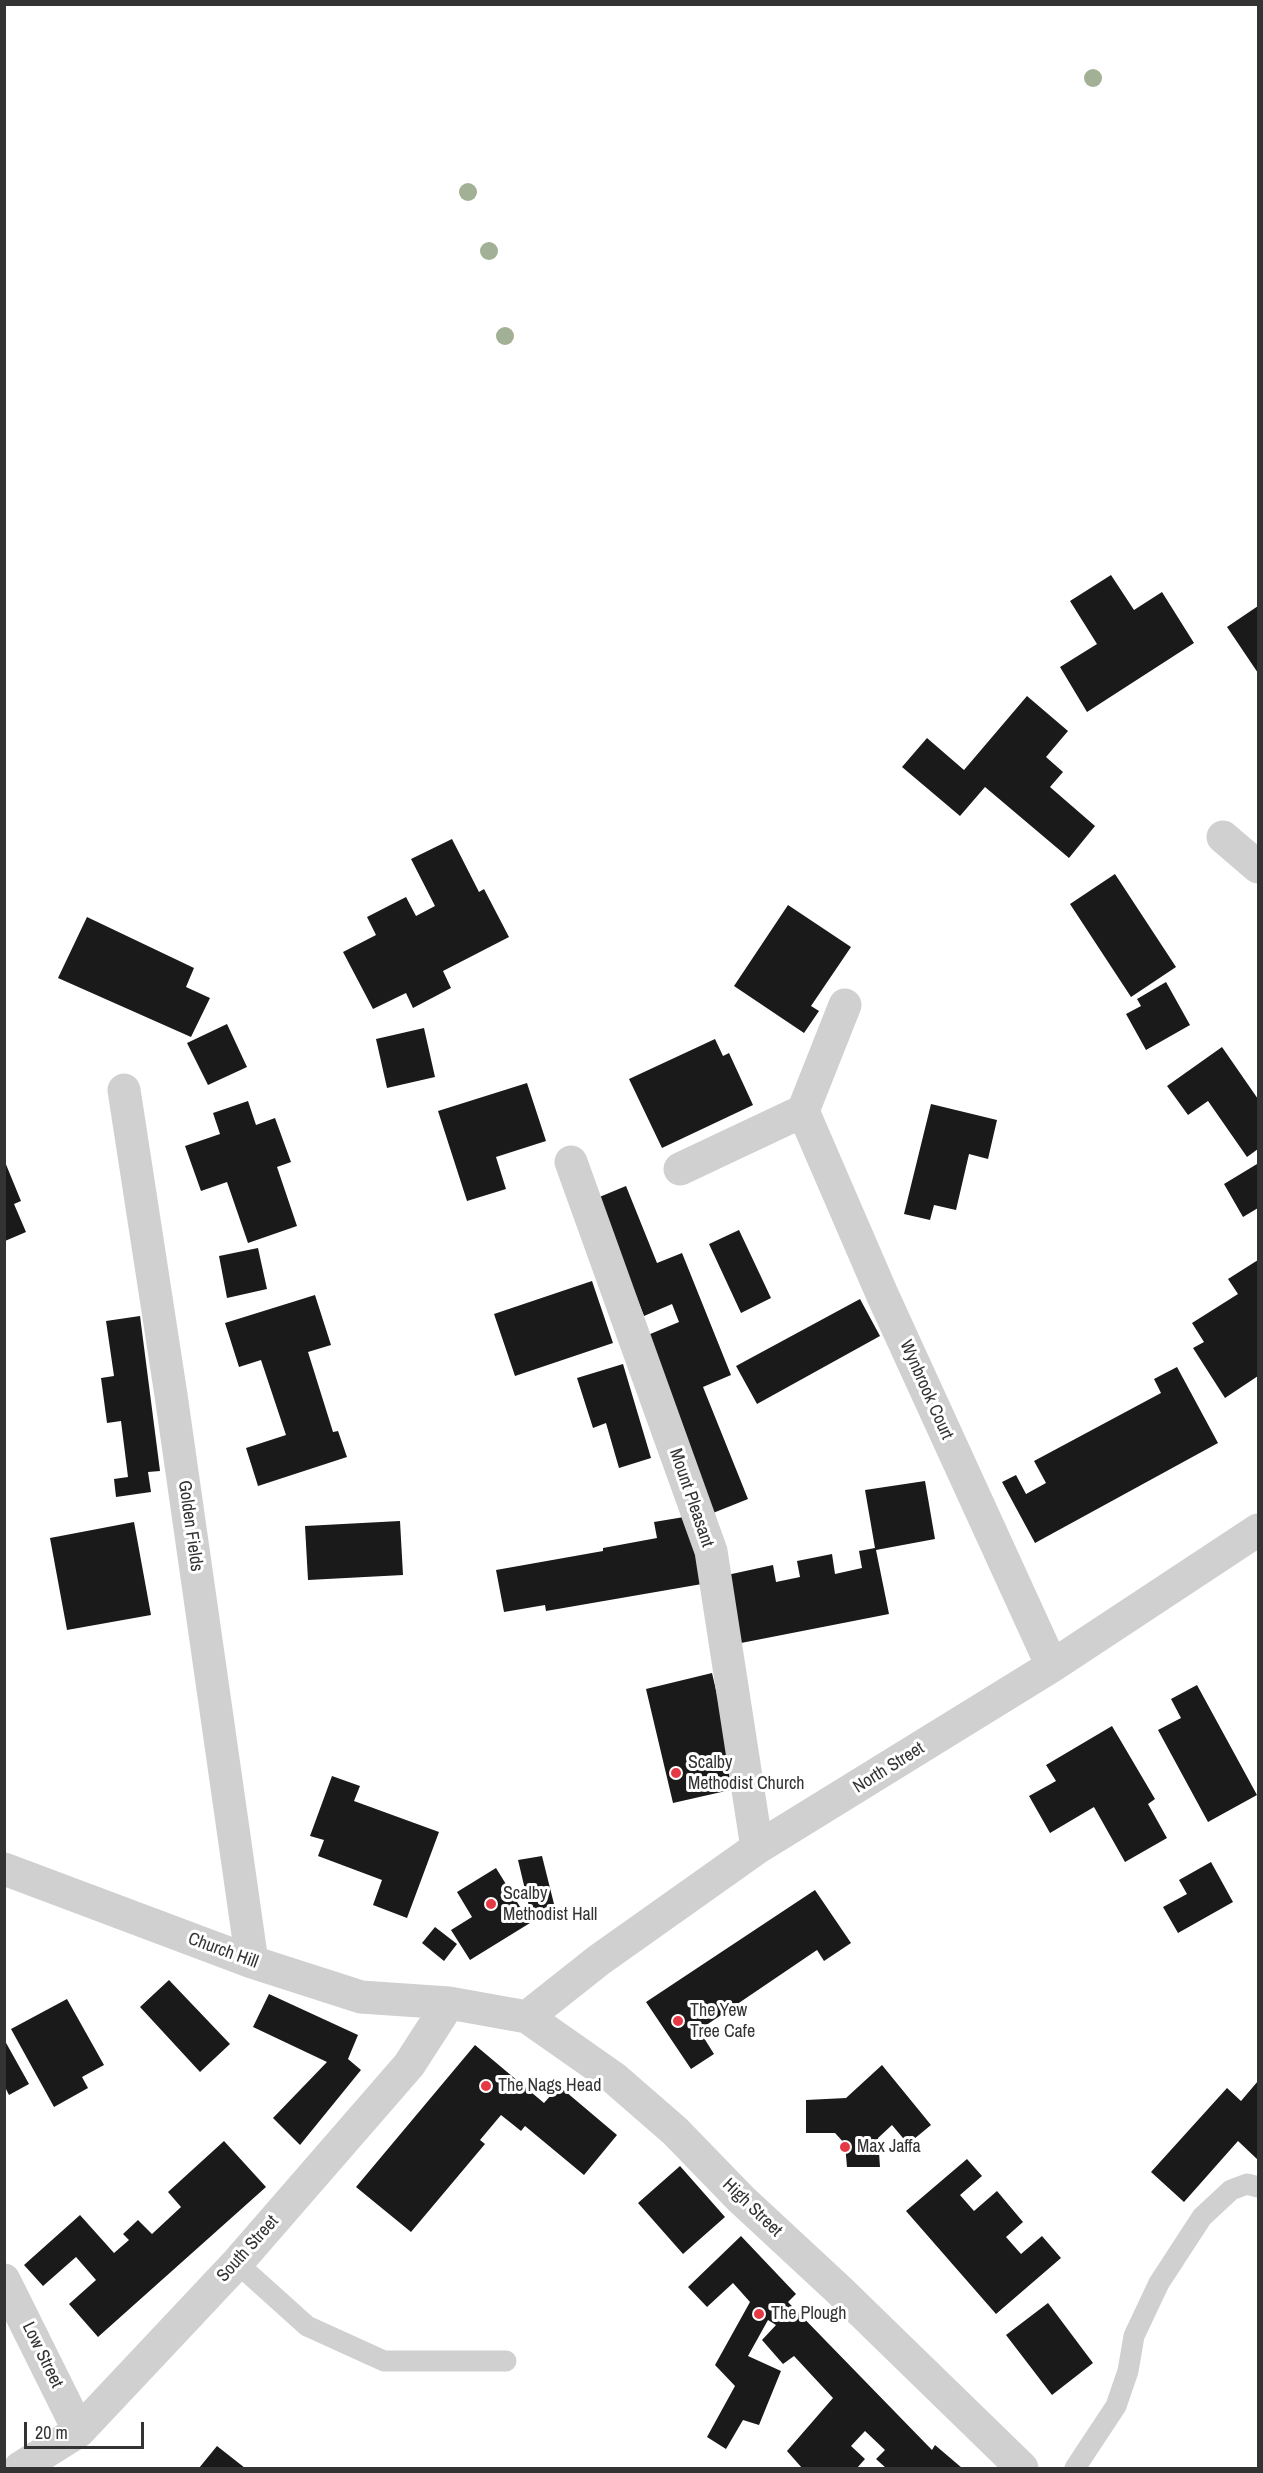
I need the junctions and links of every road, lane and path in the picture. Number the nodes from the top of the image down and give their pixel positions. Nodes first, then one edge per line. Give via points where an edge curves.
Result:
1 (1223, 837) dead end
2 (1258, 867) edge
3 (845, 1005) dead end
4 (124, 1090) dead end
5 (803, 1111) junction
6 (571, 1162) dead end
7 (680, 1169) dead end
8 (1258, 1530) edge
9 (1052, 1666) junction
10 (757, 1848) junction
11 (4, 1869) edge
12 (252, 1962) junction
13 (449, 2003) junction
14 (527, 2018) junction
15 (1258, 2187) edge
16 (237, 2263) junction
17 (4, 2280) edge
18 (506, 2361) dead end
19 (79, 2431) junction
20 (20, 2469) edge
21 (1022, 2469) edge
22 (1075, 2469) edge

1 - 2 street
3 - 5 street
4 - 12 street, Golden Fields
5 - 7 street
5 - 9 street, Wynbrook Court
6 - 10 street, Mount Pleasant via 711,1551
8 - 9 street, North Street
9 - 10 street, North Street
10 - 14 street, North Street via 599,1960
11 - 12 street, Church Hill
12 - 13 street, Church Hill via 361,1997
13 - 14 street, High Street
13 - 16 street, South Street via 409,2065
14 - 21 street, High Street via 614,2078 675,2132
15 - 22 lane via 1247,2184 1231,2190 1202,2217 1159,2283 1134,2336 1116,2406
16 - 18 lane via 307,2326 384,2361
16 - 19 street, South Street
17 - 19 street, Low Street
19 - 20 street, South Street

